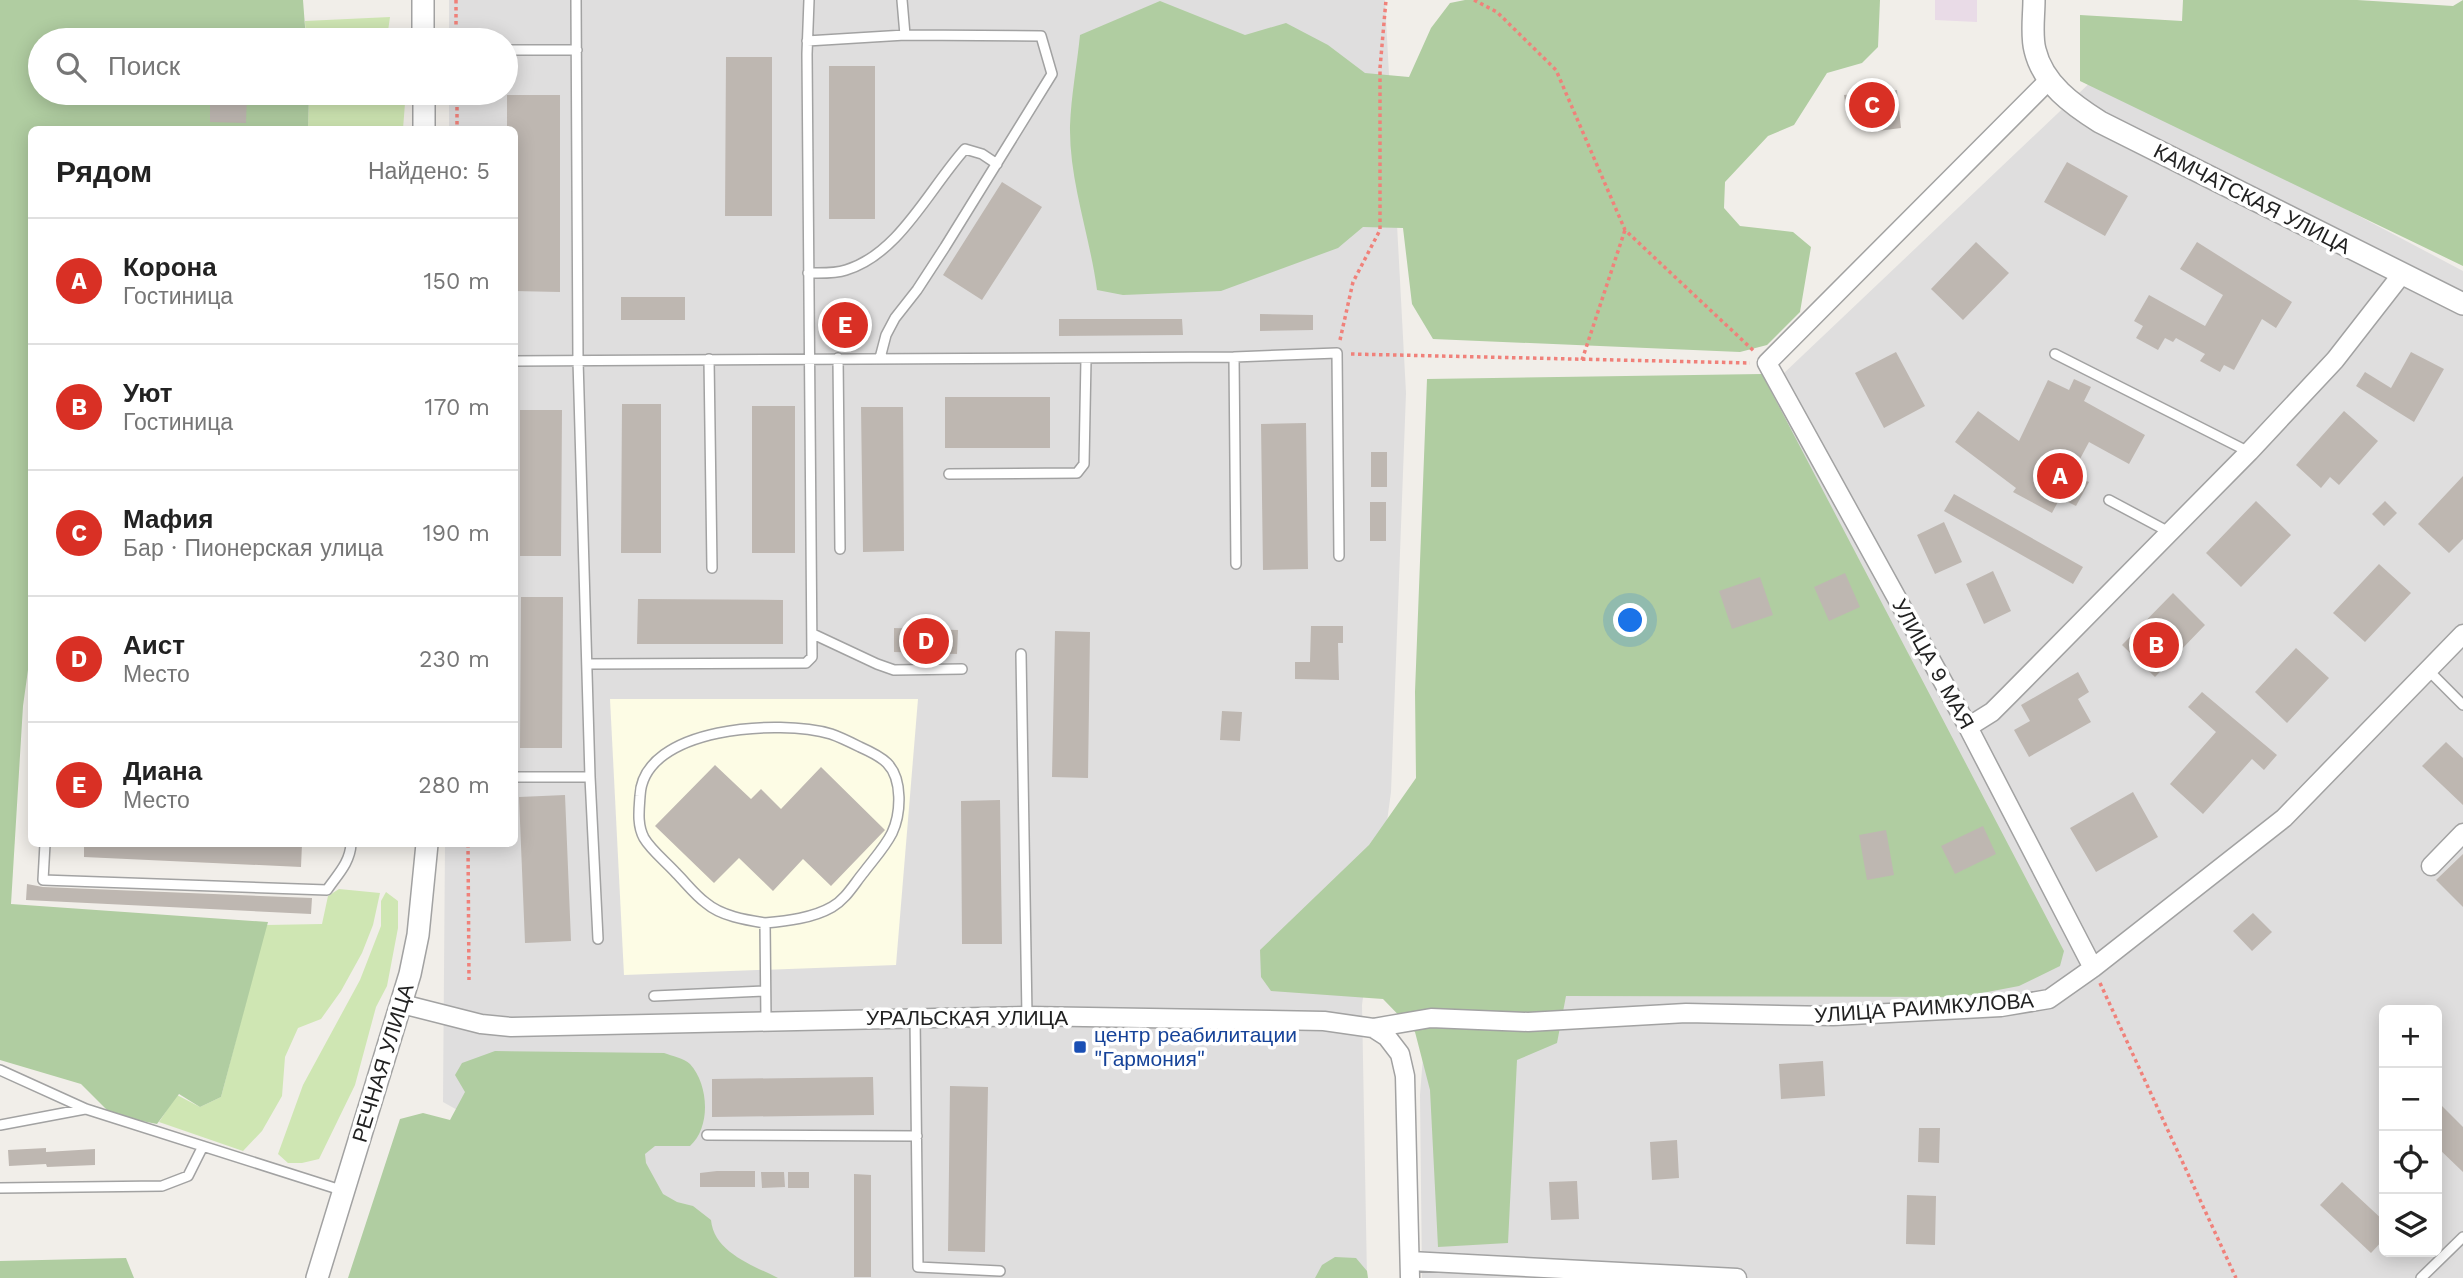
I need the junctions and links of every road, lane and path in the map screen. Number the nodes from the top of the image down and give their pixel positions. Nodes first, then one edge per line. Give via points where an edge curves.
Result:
1 (423, 0) edge
2 (456, 0) edge
3 (576, 0) edge
4 (809, 0) edge
5 (902, 0) edge
6 (1386, 0) edge
7 (1474, 0) edge
8 (2034, 0) edge
9 (423, 28) edge
10 (456, 28) edge
11 (905, 35) junction
12 (807, 41) junction
13 (518, 50) edge
14 (577, 50) junction
15 (2049, 80) junction
16 (424, 105) edge
17 (457, 105) edge
18 (424, 126) edge
19 (457, 126) edge
20 (998, 164) junction
21 (1625, 230) junction
22 (808, 273) junction
23 (2402, 274) junction
24 (2463, 304) edge
25 (1337, 353) junction
26 (2055, 354) dead end
27 (1234, 357) junction
28 (808, 358) junction
29 (838, 358) junction
30 (880, 358) junction
31 (709, 359) junction
32 (1086, 359) junction
33 (578, 360) junction
34 (1582, 360) junction
35 (518, 361) edge
36 (1767, 363) junction
37 (2249, 452) junction
38 (950, 474) dead end
39 (2109, 500) dead end
40 (2169, 532) junction
41 (839, 550) dead end
42 (1339, 556) dead end
43 (1236, 564) dead end
44 (712, 568) dead end
45 (813, 634) junction
46 (2463, 634) edge
47 (1021, 654) dead end
48 (587, 664) junction
49 (962, 669) dead end
50 (2429, 671) junction
51 (2463, 705) edge
52 (1968, 727) junction
53 (590, 777) junction
54 (518, 778) edge
55 (2463, 832) edge
56 (45, 847) edge
57 (351, 847) edge
58 (427, 847) edge
59 (468, 847) edge
60 (2431, 866) dead end
61 (765, 923) junction
62 (598, 939) dead end
63 (2093, 968) junction
64 (469, 980) dead end
65 (765, 991) junction
66 (654, 996) dead end
67 (402, 1004) junction
68 (1027, 1016) junction
69 (915, 1017) junction
70 (766, 1020) junction
71 (1373, 1028) junction
72 (0, 1070) edge
73 (86, 1109) junction
74 (0, 1125) edge
75 (707, 1135) dead end
76 (916, 1136) junction
77 (203, 1146) junction
78 (0, 1188) edge
79 (344, 1191) junction
80 (2463, 1237) edge
81 (1410, 1269) edge
82 (1000, 1271) dead end
83 (317, 1278) edge
84 (1737, 1278) edge
85 (2236, 1278) edge
86 (2421, 1278) edge

1 - 9 street
2 - 10 path
3 - 14 lane
4 - 12 lane
5 - 11 lane
6 - 25 path via 1380,68 1380,230 1353,282
7 - 21 path via 1497,12 1556,70
8 - 15 street via 2034,48
11 - 12 lane
11 - 20 lane via 1041,36 1052,74
12 - 22 lane
13 - 14 lane
14 - 33 lane
15 - 23 street, КАМЧАТСКАЯ УЛИЦА via 2100,122
15 - 36 street
16 - 18 street
17 - 19 path
20 - 22 lane via 965,149 894,242 845,271
20 - 30 lane via 895,318
21 - 34 path
21 - 36 path
22 - 28 lane
23 - 24 street, КАМЧАТСКАЯ УЛИЦА
23 - 37 street via 2334,360
25 - 27 lane
25 - 34 path
25 - 42 lane
26 - 37 lane
27 - 32 lane
27 - 43 lane
28 - 29 lane
28 - 31 lane
28 - 45 lane
29 - 30 lane
29 - 41 lane
30 - 32 lane
31 - 33 lane
31 - 44 lane
32 - 38 lane via 1084,464 1077,473
33 - 35 lane
33 - 48 lane
34 - 36 path
36 - 52 street, УЛИЦА 9 МАЯ
37 - 40 street
39 - 40 lane
40 - 52 street via 2010,695
45 - 48 lane via 812,657 806,663
45 - 49 lane via 894,670
46 - 50 street, УЛИЦА РАИМКУЛОВА
47 - 68 lane
48 - 53 lane
50 - 51 lane
50 - 63 street, УЛИЦА РАИМКУЛОВА via 2284,818
52 - 63 street, УЛИЦА 9 МАЯ
53 - 54 lane
53 - 62 lane
55 - 60 street
56 - 57 lane via 43,880 327,890 345,865
58 - 67 street, РЕЧНАЯ УЛИЦА via 418,935
59 - 64 path
61 - 61 lane via 819,912 843,899 892,832 898,791 888,764 873,753 831,734 802,729 726,731 678,746 654,761 645,774 639,816 645,840 706,904
61 - 65 lane
63 - 71 street, УЛИЦА РАИМКУЛОВА via 2049,999 2001,1007 1833,1016 1686,1013 1528,1022 1431,1018
63 - 85 path
65 - 66 lane
65 - 70 lane
67 - 70 street, УРАЛЬСКАЯ УЛИЦА via 511,1027
67 - 79 street, РЕЧНАЯ УЛИЦА
68 - 69 street, УРАЛЬСКАЯ УЛИЦА
68 - 71 street, УРАЛЬСКАЯ УЛИЦА via 1311,1020
69 - 70 street, УРАЛЬСКАЯ УЛИЦА
69 - 76 lane
71 - 81 street via 1387,1037 1399,1054 1405,1076
72 - 73 lane
73 - 74 lane
73 - 77 lane
75 - 76 lane
76 - 82 lane via 918,1266
77 - 78 lane via 188,1176 162,1186
77 - 79 lane
79 - 83 street, РЕЧНАЯ УЛИЦА
80 - 86 lane
81 - 84 street

